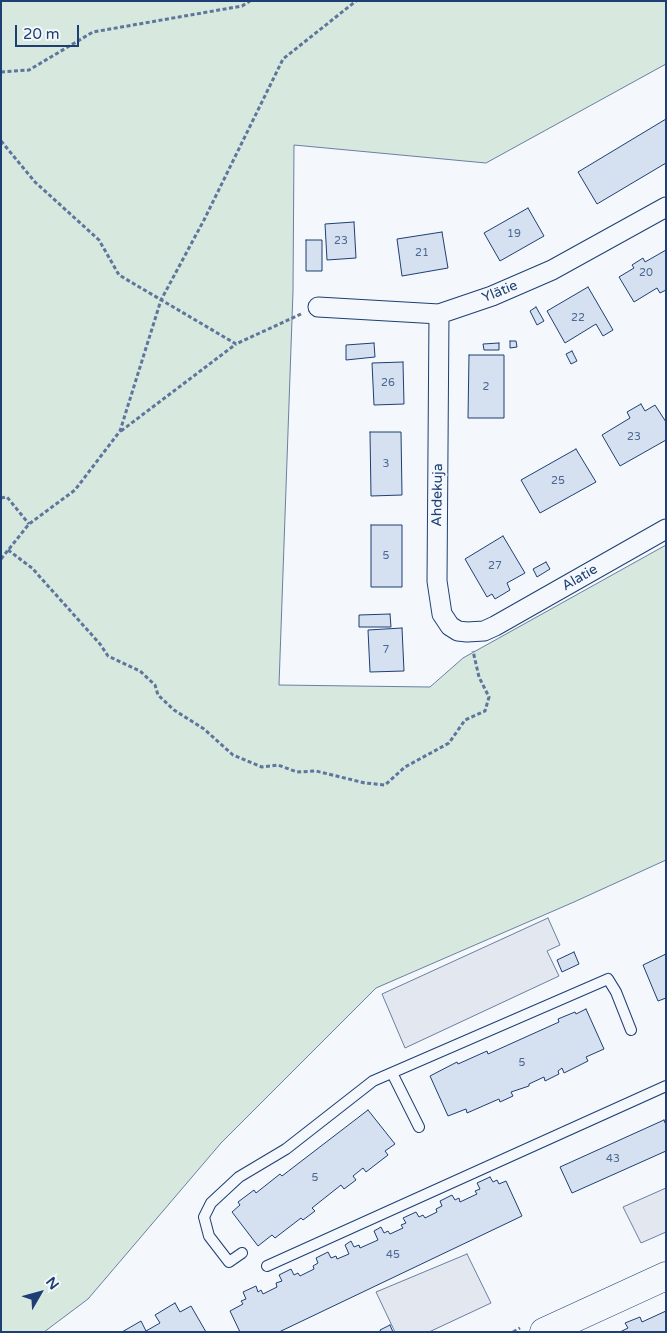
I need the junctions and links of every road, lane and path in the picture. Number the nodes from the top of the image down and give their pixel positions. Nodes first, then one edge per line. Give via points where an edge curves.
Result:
1 (250, 1) edge
2 (356, 1) edge
3 (1, 72) edge
4 (1, 141) edge
5 (666, 207) edge
6 (161, 300) junction
7 (318, 307) joint
8 (439, 314) junction
9 (236, 344) junction
10 (120, 431) junction
11 (1, 498) edge
12 (28, 524) junction
13 (666, 530) edge
14 (8, 550) junction
15 (1, 559) edge
16 (469, 632) junction
17 (631, 1030) dead end
18 (392, 1073) junction
19 (666, 1086) edge
20 (419, 1126) dead end
21 (242, 1253) dead end
22 (267, 1266) dead end
23 (666, 1276) edge
24 (544, 1332) edge

1 - 3 path via 242,6 93,32 29,70
2 - 6 path via 283,59
4 - 6 path via 34,182 99,240 119,275
5 - 8 street, Ylätie via 552,270
6 - 9 path
6 - 10 path
7 - 8 street, Ylätie
7 - 9 path
8 - 16 street, Ahdekuja via 437,588 442,614 450,626
9 - 10 path
10 - 12 path via 75,490
11 - 12 path via 7,497
12 - 14 path
13 - 16 street, Alatie via 495,626
14 - 15 path
14 - 16 path via 32,568 108,656 140,671 174,710 204,729 233,755 262,767 316,771 365,784 385,785 405,767 449,743 465,720 485,711 489,697 479,677
17 - 18 lane via 608,979
18 - 20 lane
18 - 21 lane via 373,1081 286,1149 239,1177 211,1203 204,1217 209,1236 229,1262
19 - 22 lane
23 - 24 street

